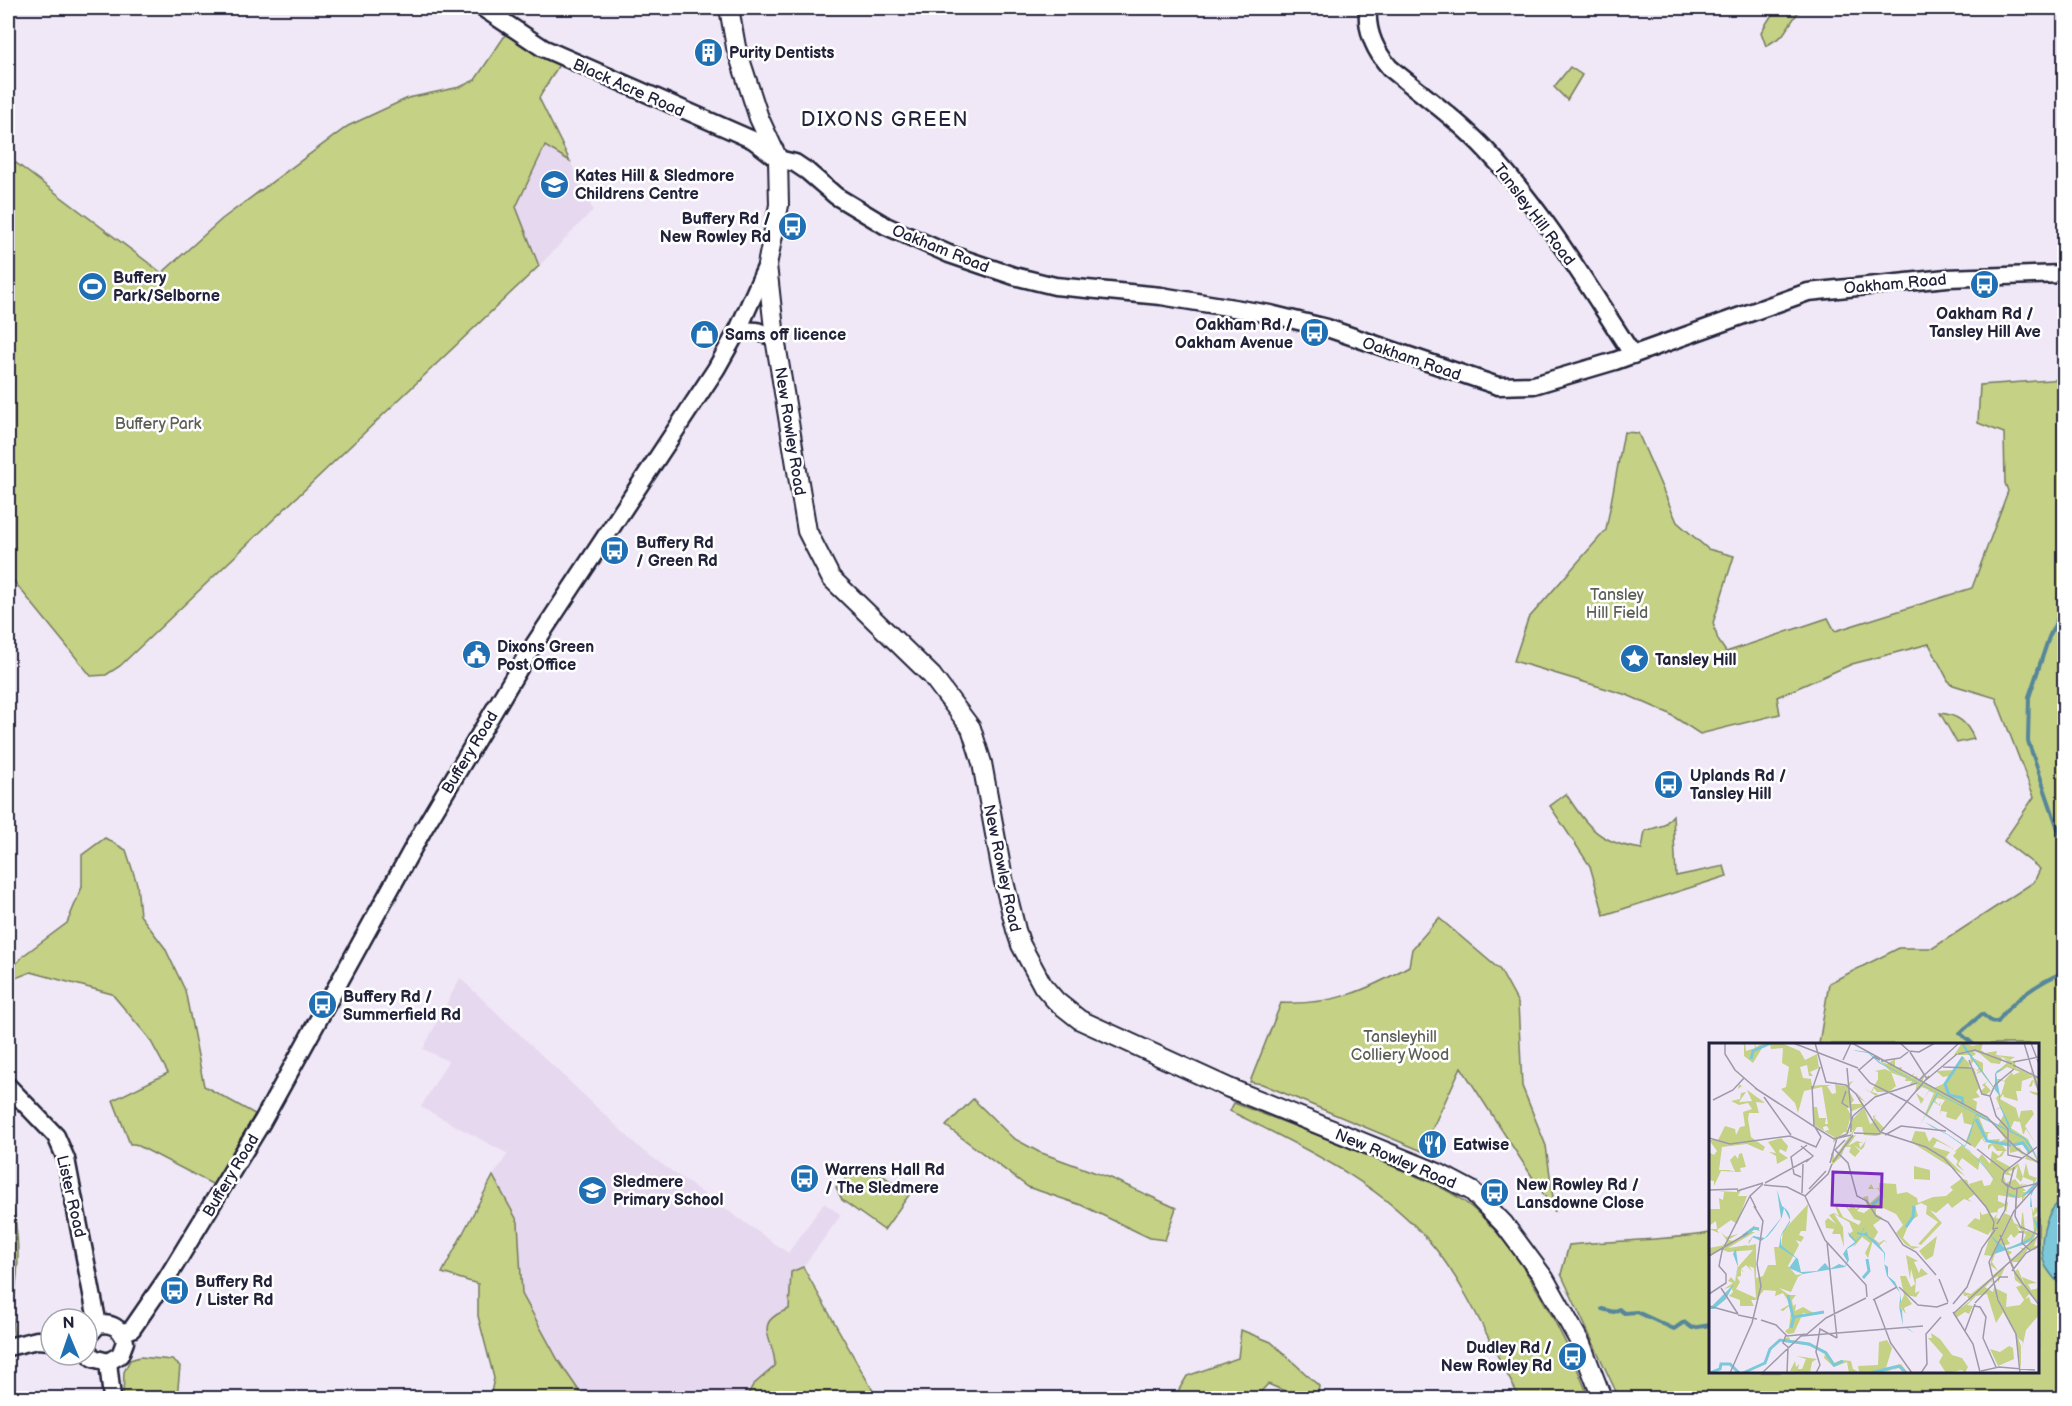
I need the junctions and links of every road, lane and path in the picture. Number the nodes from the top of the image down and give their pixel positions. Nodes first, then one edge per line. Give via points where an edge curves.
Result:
1 (483, 8) edge
2 (729, 8) edge
3 (1368, 8) edge
4 (778, 159) junction
5 (767, 265) junction
6 (2064, 274) edge
7 (738, 330) junction
8 (775, 338) junction
9 (1633, 355) junction
10 (8, 1086) edge
11 (88, 1307) edge
12 (99, 1328) edge
13 (122, 1333) junction
14 (39, 1340) edge
15 (8, 1347) edge
16 (99, 1360) edge
17 (108, 1362) junction
18 (112, 1398) edge
19 (1602, 1398) edge

1 - 4 street, Black Acre Road via 543,48 753,140
2 - 4 main road via 736,47 759,118
3 - 9 street, Tansley Hill Road via 1372,38 1380,56 1465,130 1514,182
4 - 5 main road, Buffery Road via 779,205
4 - 9 street, Oakham Road via 795,163 836,196 886,226 949,254 1036,282 1161,296 1270,314 1327,328 1498,386 1534,385
5 - 7 street, Buffery Road
5 - 8 main road, New Rowley Road
6 - 9 street, Oakham Road via 1947,278 1808,292
7 - 8 street via 757,331
7 - 13 street, Buffery Road via 484,725 262,1122 167,1278 132,1329
8 - 19 main road, New Rowley Road via 807,531 817,556 831,578 932,676 971,728 982,763 1016,930 1043,986 1080,1020 1472,1191 1504,1224 1544,1278 1570,1323
10 - 11 street, Lister Road via 56,1136 66,1159
12 - 13 street via 109,1324
13 - 17 street via 123,1351
14 - 15 street
16 - 17 street
17 - 18 street

